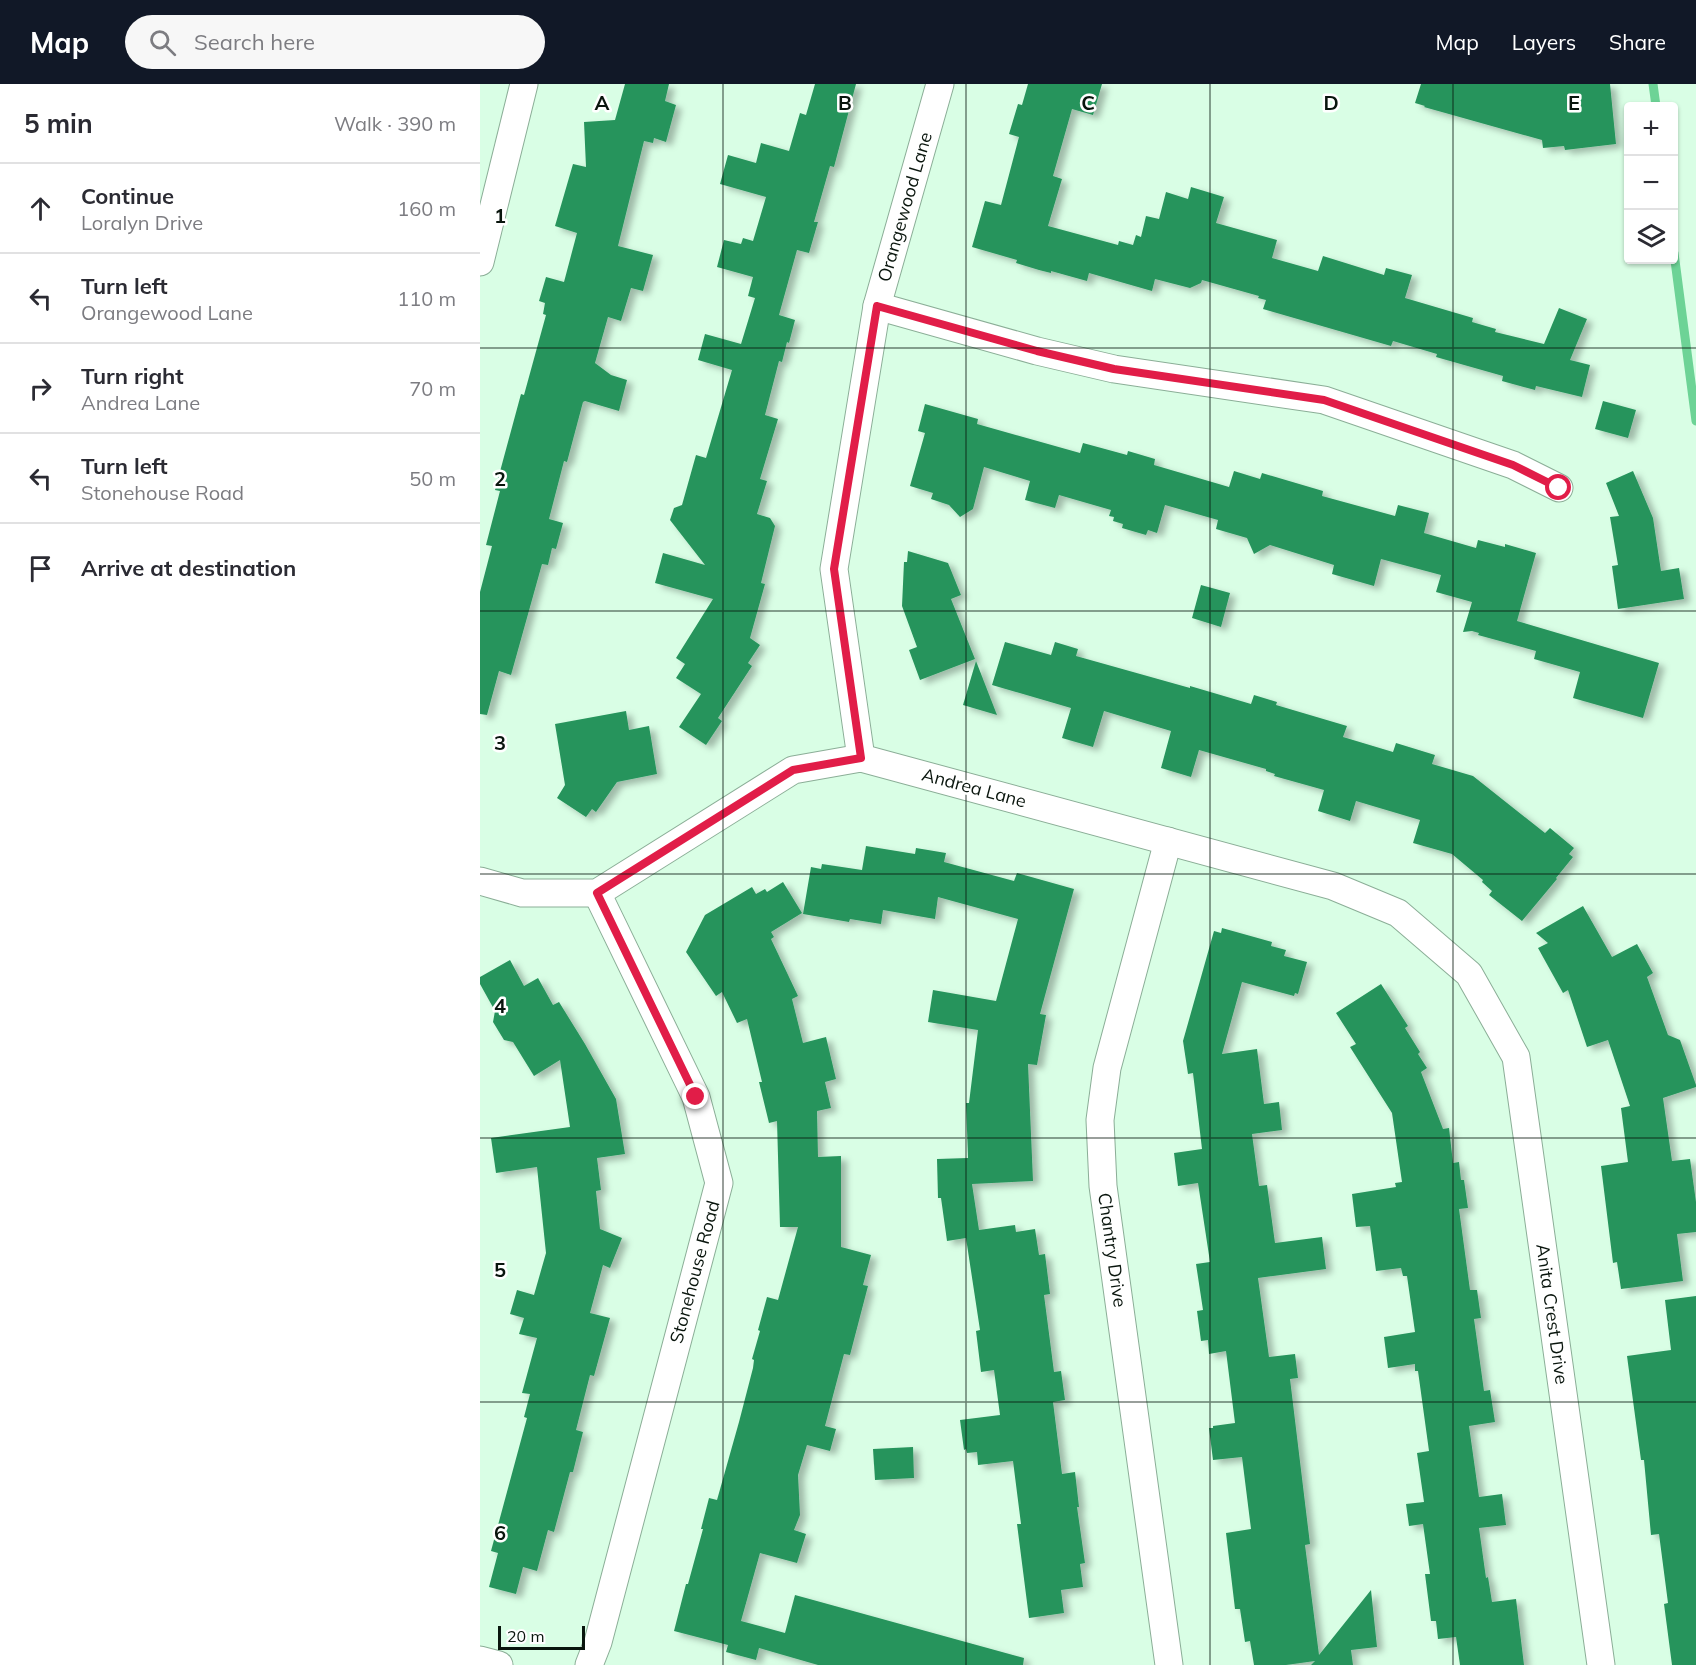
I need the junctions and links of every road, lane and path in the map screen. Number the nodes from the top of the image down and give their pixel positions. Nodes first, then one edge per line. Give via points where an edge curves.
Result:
1 (524, 84) edge
2 (940, 84) edge
3 (480, 262) edge
4 (877, 306) junction
5 (1559, 488) dead end
6 (861, 758) junction
7 (1168, 841) junction
8 (480, 880) edge
9 (597, 893) junction
10 (1469, 974) joint
11 (480, 1660) edge
12 (499, 1665) edge
13 (589, 1665) edge
14 (1169, 1665) edge
15 (1600, 1665) edge

1 - 3 street
2 - 4 street, Orangewood Lane
4 - 5 street via 1114,369 1324,400 1513,465
4 - 6 street, Orangewood Lane via 834,569
6 - 7 street, Andrea Lane
6 - 9 street, Andrea Lane via 793,770
7 - 10 street, Andrea Lane via 1333,886 1398,913
7 - 14 street, Chantry Drive via 1107,1068 1100,1120 1103,1185
8 - 9 street via 522,893
9 - 13 street, Stonehouse Road via 696,1097 719,1183
10 - 15 street, Anita Crest Drive via 1516,1057
11 - 12 street

